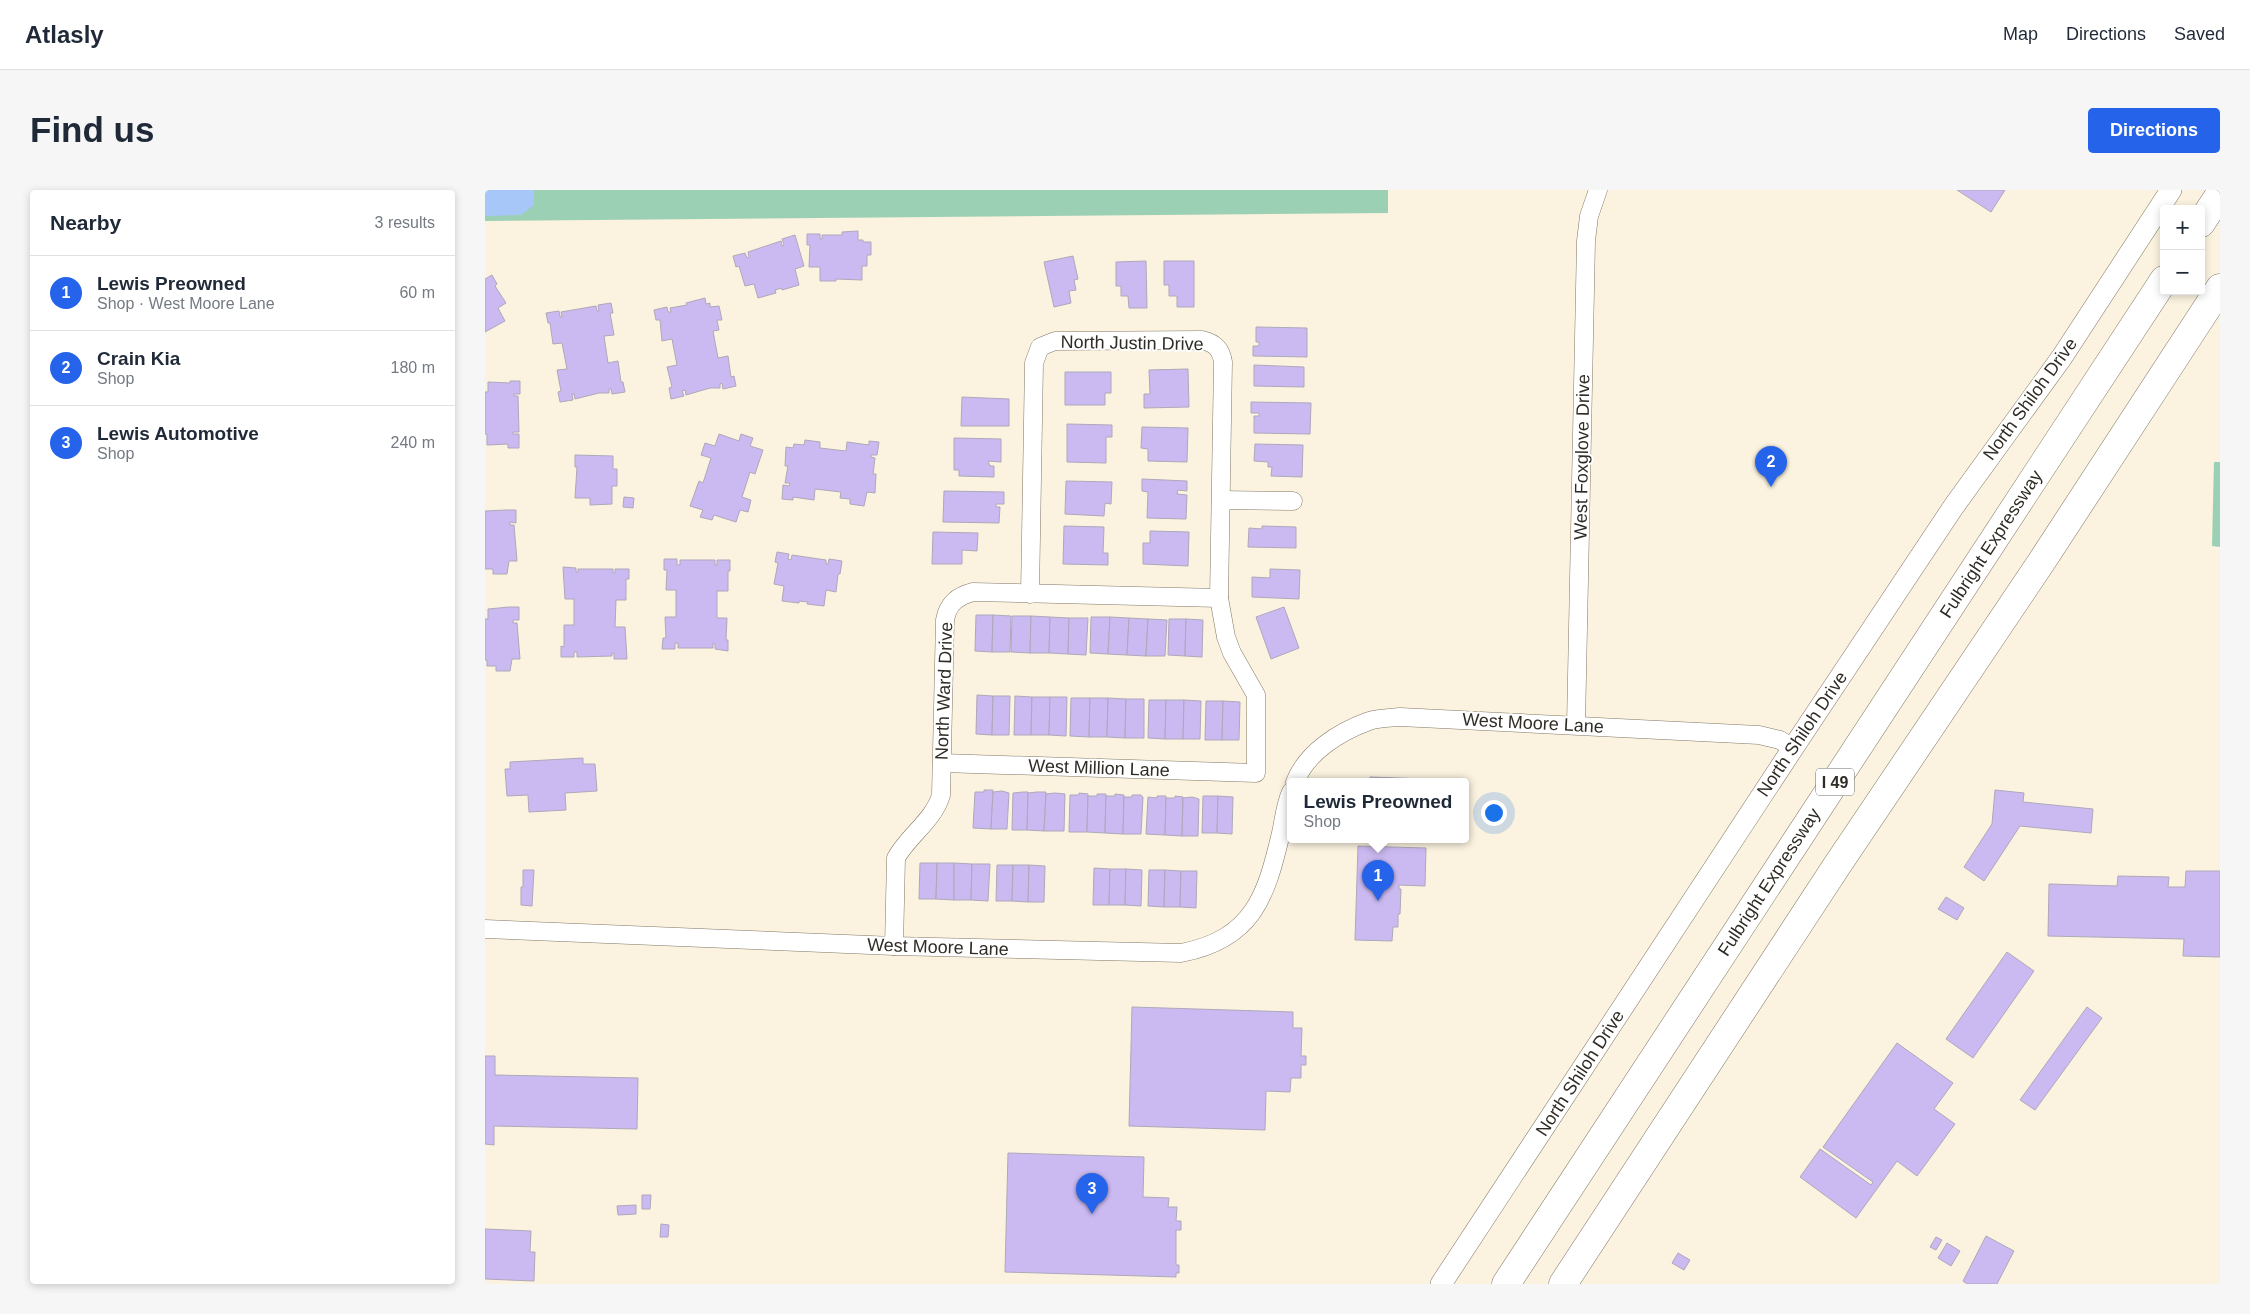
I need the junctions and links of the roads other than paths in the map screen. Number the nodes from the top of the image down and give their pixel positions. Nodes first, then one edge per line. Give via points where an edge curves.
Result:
1 (1598, 190) edge
2 (2171, 190) edge
3 (2220, 194) edge
4 (2205, 217) edge
5 (2160, 286) edge
6 (2220, 288) edge
7 (1221, 500) junction
8 (1293, 501) dead end
9 (1030, 594) junction
10 (1219, 598) junction
11 (1576, 725) junction
12 (1793, 748) junction
13 (942, 763) junction
14 (1256, 773) joint
15 (1297, 778) edge
16 (1287, 808) edge
17 (485, 929) edge
18 (894, 946) junction
19 (1441, 1284) edge
20 (1506, 1284) edge
21 (1563, 1284) edge

1 - 11 street, West Foxglove Drive via 1589,216 1586,241
2 - 12 street, North Shiloh Drive via 2062,357 1979,469
3 - 4 highway
5 - 20 highway, Fulbright Expressway / I 49
6 - 21 highway, I 49
7 - 8 street
7 - 9 street, North Justin Drive via 1223,362 1217,347 1202,340 1047,343 1040,347 1034,363
7 - 10 street, North Justin Drive
9 - 10 street, North Ward Drive
9 - 13 street, North Ward Drive via 973,592 961,596 947,612
10 - 14 street, North Justin Drive via 1226,638 1257,695
11 - 12 street, West Moore Lane via 1759,735
11 - 15 street, West Moore Lane via 1400,717 1370,721 1323,745
12 - 19 street, North Shiloh Drive
13 - 14 street, West Million Lane
13 - 18 street, North Ward Drive via 939,802 896,858
16 - 18 street, West Moore Lane via 1266,891 1255,910 1240,926 1200,949 1159,953
17 - 18 street, West Moore Lane

